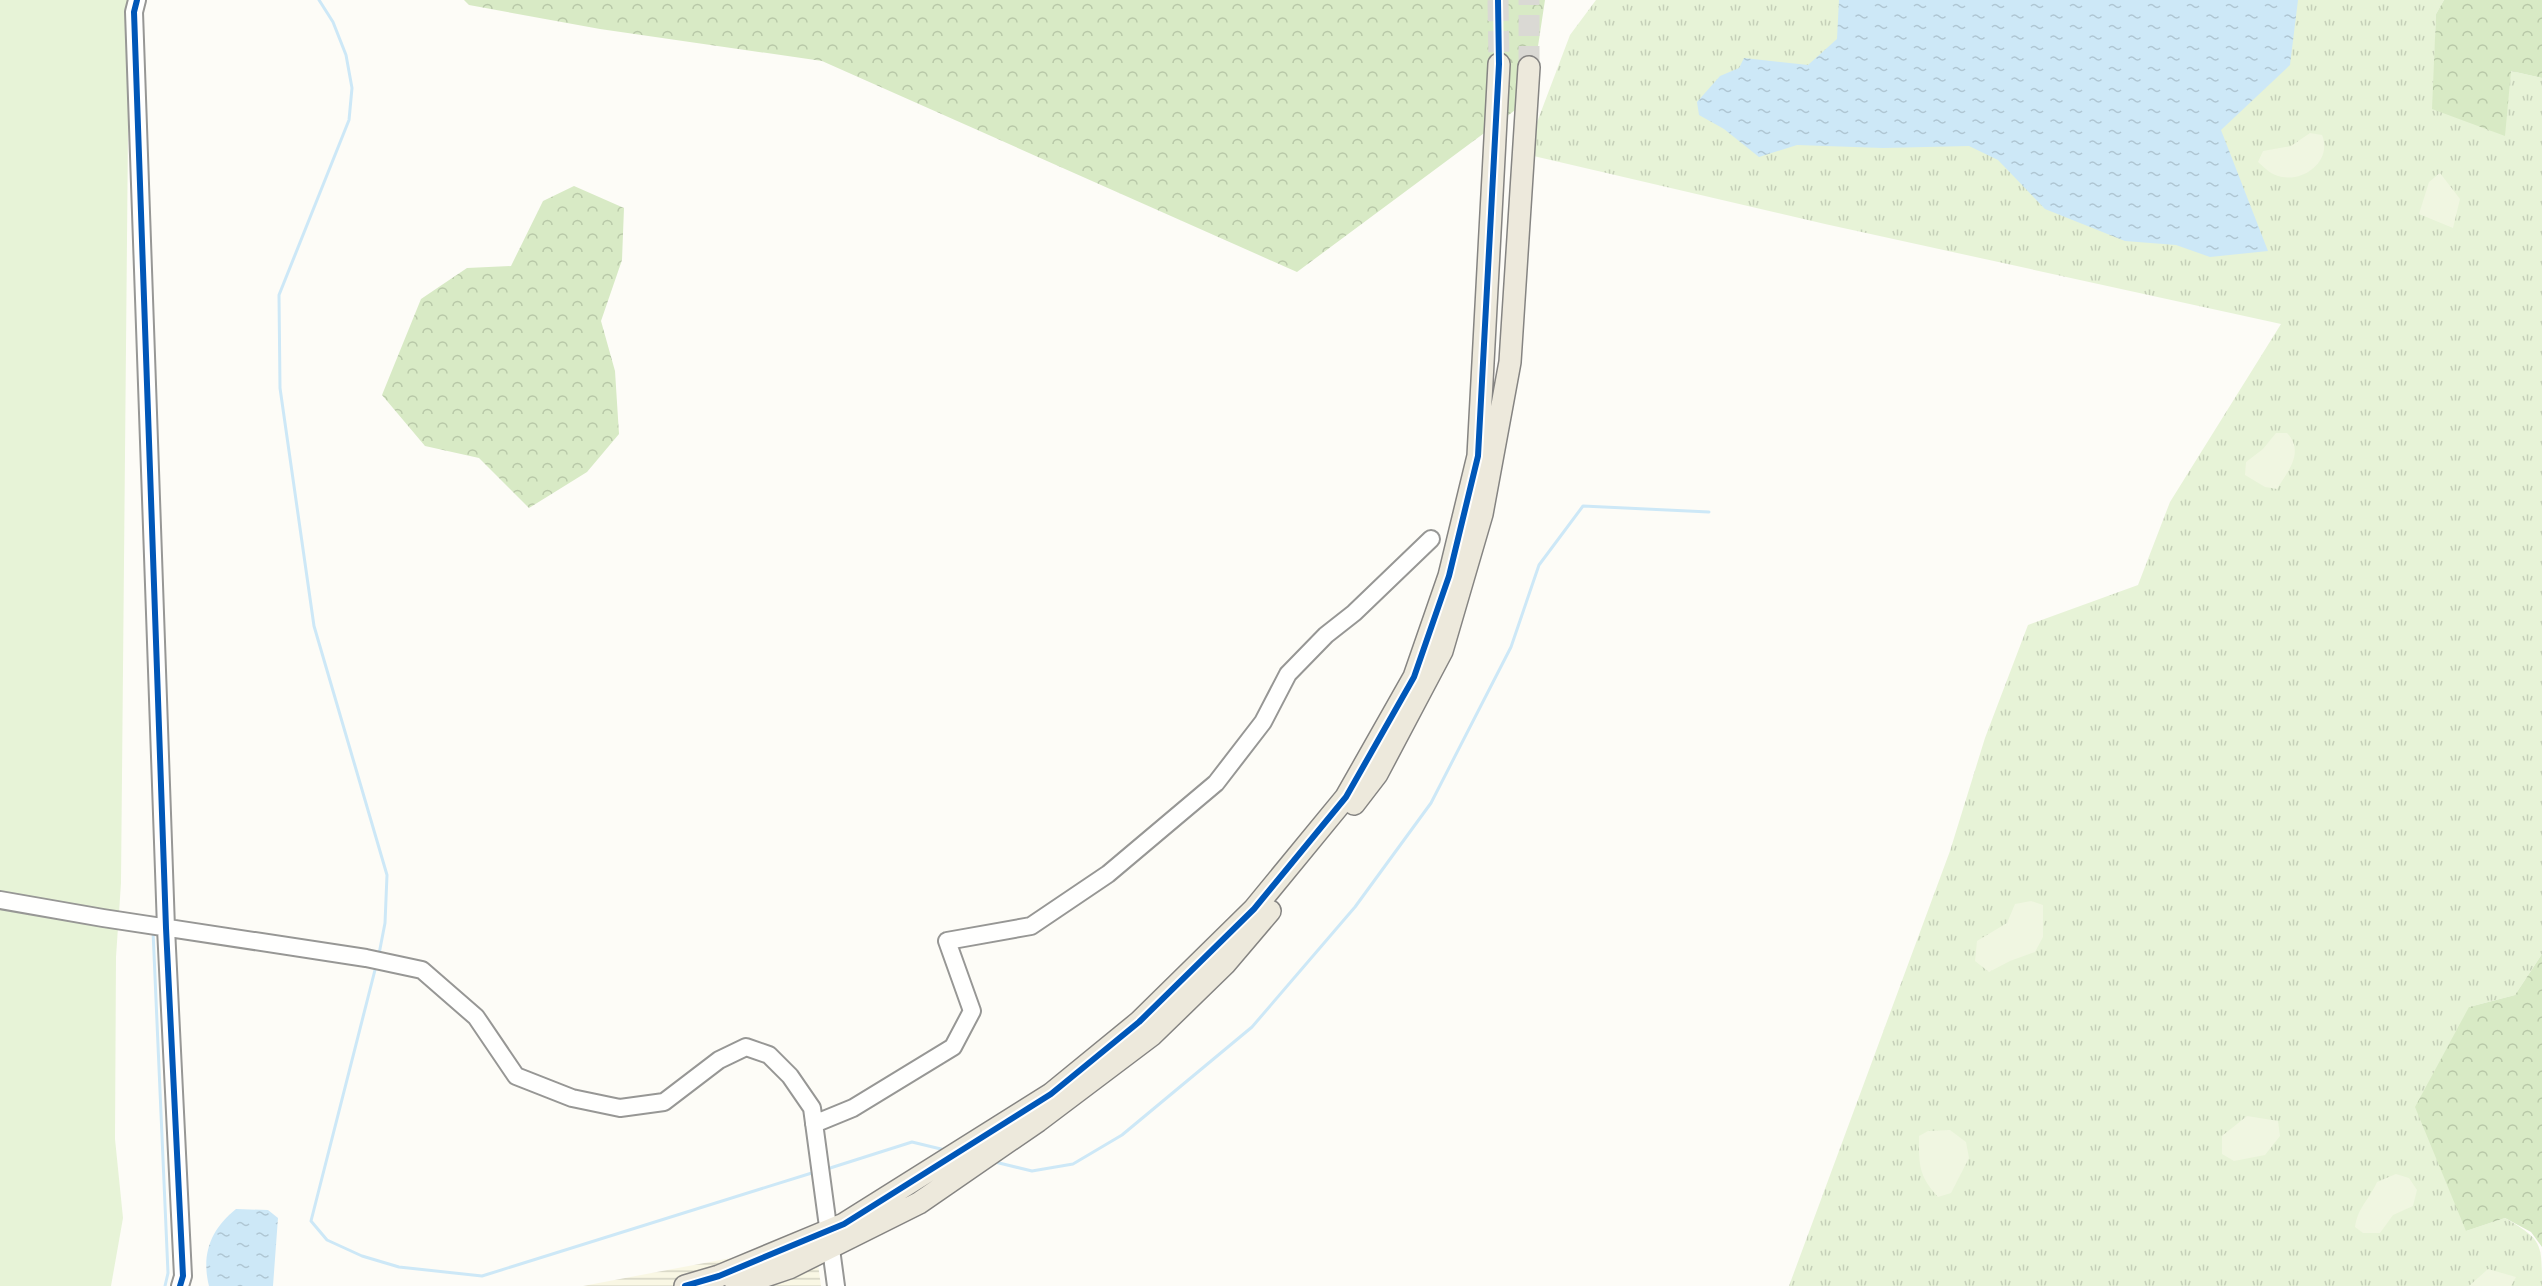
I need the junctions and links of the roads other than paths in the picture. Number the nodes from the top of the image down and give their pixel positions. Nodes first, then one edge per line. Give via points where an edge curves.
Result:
1 (137, 0) edge
2 (1499, 64) tunnel mouth
3 (1528, 67) tunnel mouth
4 (1431, 539) dead end
5 (0, 900) edge
6 (166, 928) junction
7 (1171, 1003) junction
8 (1122, 1047) junction
9 (814, 1124) junction
10 (830, 1239) junction
11 (180, 1286) edge
12 (685, 1286) edge
13 (736, 1286) edge
14 (836, 1286) edge

1 - 6 street via 134,12
2 - 7 main road via 1478,456 1449,576 1414,677 1346,797
3 - 7 main road via 1510,362 1482,514 1442,651 1377,774 1225,964
4 - 9 street via 1288,674 1263,722 1216,783 1108,874 1031,926 947,941 972,1011 953,1047 853,1108
5 - 6 street
6 - 9 street via 392,962 422,970 476,1017 516,1076 572,1098 620,1108 664,1102 718,1060 746,1047 769,1055 790,1077 812,1108
6 - 11 street via 183,1264
7 - 8 main road
8 - 10 main road via 1038,1121 919,1203
8 - 12 main road via 844,1224 719,1276
9 - 10 street
10 - 13 main road via 789,1268
10 - 14 street

